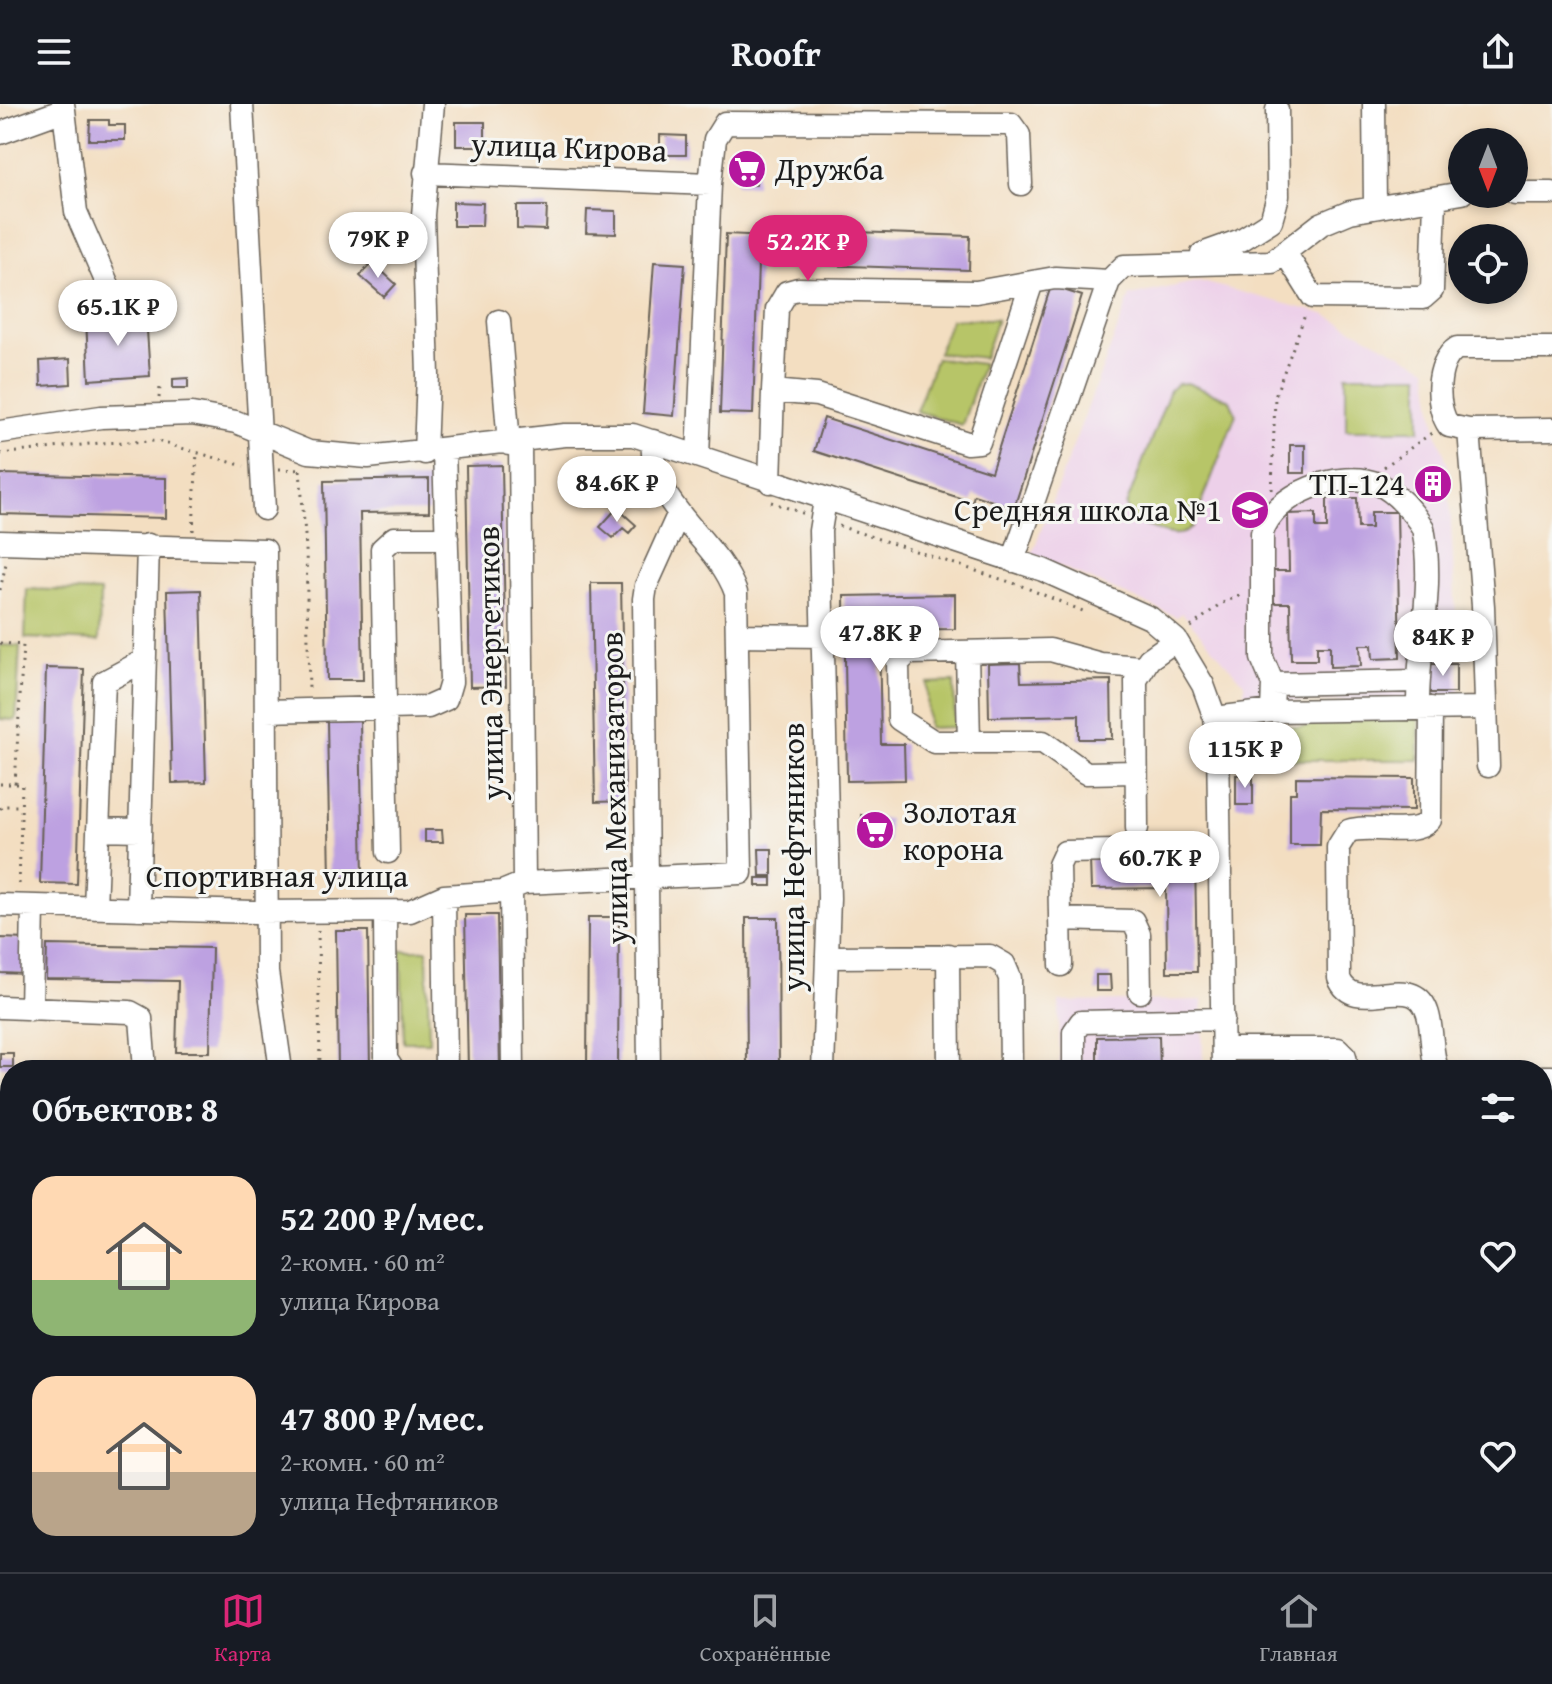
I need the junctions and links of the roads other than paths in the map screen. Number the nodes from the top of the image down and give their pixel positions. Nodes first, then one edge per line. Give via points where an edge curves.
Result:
1 (242, 104) edge
2 (433, 104) edge
3 (1374, 104) edge
4 (64, 107) edge
5 (1277, 110) dead end
6 (0, 133) edge
7 (425, 173) junction
8 (710, 184) junction
9 (1021, 184) dead end
10 (1528, 193) edge
11 (1552, 193) edge
12 (1448, 196) edge
13 (1435, 199) junction
14 (1375, 206) junction
15 (1286, 254) junction
16 (1201, 263) junction
17 (1109, 281) junction
18 (1032, 282) junction
19 (114, 299) dead end
20 (499, 321) dead end
21 (1552, 348) edge
22 (773, 391) junction
23 (1552, 429) edge
24 (1469, 430) junction
25 (0, 432) edge
26 (261, 432) junction
27 (653, 441) junction
28 (514, 443) junction
29 (435, 452) junction
30 (698, 456) junction
31 (768, 491) junction
32 (264, 509) dead end
33 (823, 510) junction
34 (679, 513) junction
35 (447, 538) junction
36 (6, 542) edge
37 (148, 545) junction
38 (1013, 561) junction
39 (739, 635) junction
40 (824, 636) junction
41 (1176, 640) junction
42 (967, 652) junction
43 (145, 660) junction
44 (1141, 667) junction
45 (1418, 681) junction
46 (1273, 684) junction
47 (385, 708) junction
48 (1424, 708) junction
49 (1486, 708) junction
50 (266, 711) junction
51 (1272, 711) junction
52 (1215, 718) junction
53 (969, 743) junction
54 (1488, 766) dead end
55 (1135, 772) junction
56 (1137, 828) dead end
57 (98, 829) junction
58 (140, 830) junction
59 (1220, 849) junction
60 (388, 852) dead end
61 (647, 876) junction
62 (518, 886) junction
63 (444, 896) junction
64 (17, 905) edge
65 (95, 908) junction
66 (138, 909) junction
67 (266, 912) junction
68 (385, 912) junction
69 (1060, 919) junction
70 (948, 955) junction
71 (828, 957) junction
72 (1061, 965) dead end
73 (1140, 992) dead end
74 (0, 1007) edge
75 (31, 1009) junction
76 (1223, 1019) junction
77 (1223, 1059) edge
78 (145, 1060) edge
79 (280, 1060) edge
80 (387, 1060) edge
81 (446, 1060) edge
82 (513, 1060) edge
83 (649, 1060) edge
84 (823, 1060) edge
85 (949, 1060) edge
86 (1011, 1060) edge
87 (1074, 1060) edge
88 (1346, 1060) edge
89 (1432, 1060) edge

1 - 26 street
2 - 7 street
3 - 14 street
4 - 6 street
4 - 19 street via 76,212
5 - 16 street via 1278,196 1271,221 1241,240 1202,254
7 - 8 street, улица Кирова
7 - 29 street
8 - 9 street, улица Кирова via 715,139 725,123 1011,124 1019,135
8 - 30 street, улица Кирова
10 - 11 street
12 - 13 street
13 - 14 street
13 - 15 street via 1429,295 1423,298 1313,297
14 - 15 street via 1321,224
15 - 16 street via 1254,265
16 - 17 street via 1124,266
17 - 18 street
17 - 38 street
18 - 22 street via 976,292 787,292 777,309
18 - 22 street via 983,436 974,444 817,395
20 - 28 street, улица Энергетиков
21 - 24 street via 1452,351 1441,377 1441,408 1446,423
22 - 31 street
23 - 24 street
24 - 49 street
25 - 26 street via 158,413 219,417
26 - 29 street via 309,452 334,456
26 - 32 street
27 - 28 street via 592,433
27 - 30 street
27 - 34 street via 654,475
28 - 29 street
28 - 62 street, улица Энергетиков
29 - 35 street
30 - 31 street
31 - 33 street
33 - 38 street
33 - 40 street, улица Нефтяников
34 - 39 street via 731,579
34 - 61 street, улица Механизаторов via 644,599
35 - 47 street via 450,692 437,705
35 - 47 street via 394,538 384,544
36 - 37 street
37 - 43 street
37 - 50 street via 265,550
38 - 41 street via 1117,602 1161,625
39 - 40 street
39 - 61 street, Спортивная улица via 741,873
40 - 71 street, улица Нефтяников
41 - 44 street
41 - 52 street via 1203,685
42 - 44 street via 1050,650 1101,664
42 - 53 street
42 - 53 street via 903,656 898,663 903,725 934,742
43 - 57 street via 104,682
43 - 58 street
44 - 55 street via 1134,691
45 - 46 street
45 - 46 street via 1427,613 1425,536 1418,520 1375,483 1325,482 1272,513 1262,533 1262,658
45 - 48 street
46 - 51 street
47 - 50 street
47 - 60 street
48 - 49 street
48 - 51 street
48 - 89 street via 1430,820 1419,828 1359,827 1348,831 1338,847 1339,978 1356,995 1411,994 1421,1001 1429,1019
49 - 54 street
50 - 67 street
51 - 52 street
52 - 59 street
53 - 55 street via 1043,742 1086,773
55 - 56 street
57 - 58 street
57 - 65 street
58 - 66 street
59 - 69 street via 1065,852 1059,865
59 - 76 street
61 - 62 street, Спортивная улица
61 - 83 street, улица Механизаторов
62 - 63 street, Спортивная улица
62 - 82 street, улица Энергетиков
63 - 68 street, Спортивная улица via 419,909
63 - 81 street
64 - 65 street, Спортивная улица
64 - 75 street
65 - 66 street, Спортивная улица
66 - 67 street, Спортивная улица
67 - 68 street, Спортивная улица
67 - 79 street via 267,972
68 - 80 street
69 - 72 street
69 - 73 street via 1133,921 1139,934
70 - 71 street
70 - 85 street
70 - 86 street via 990,956 1008,970
71 - 84 street, улица Нефтяников
74 - 75 street
75 - 78 street via 130,1012 144,1027
76 - 77 street
76 - 87 street via 1081,1022 1074,1032
77 - 88 street via 1338,1049

